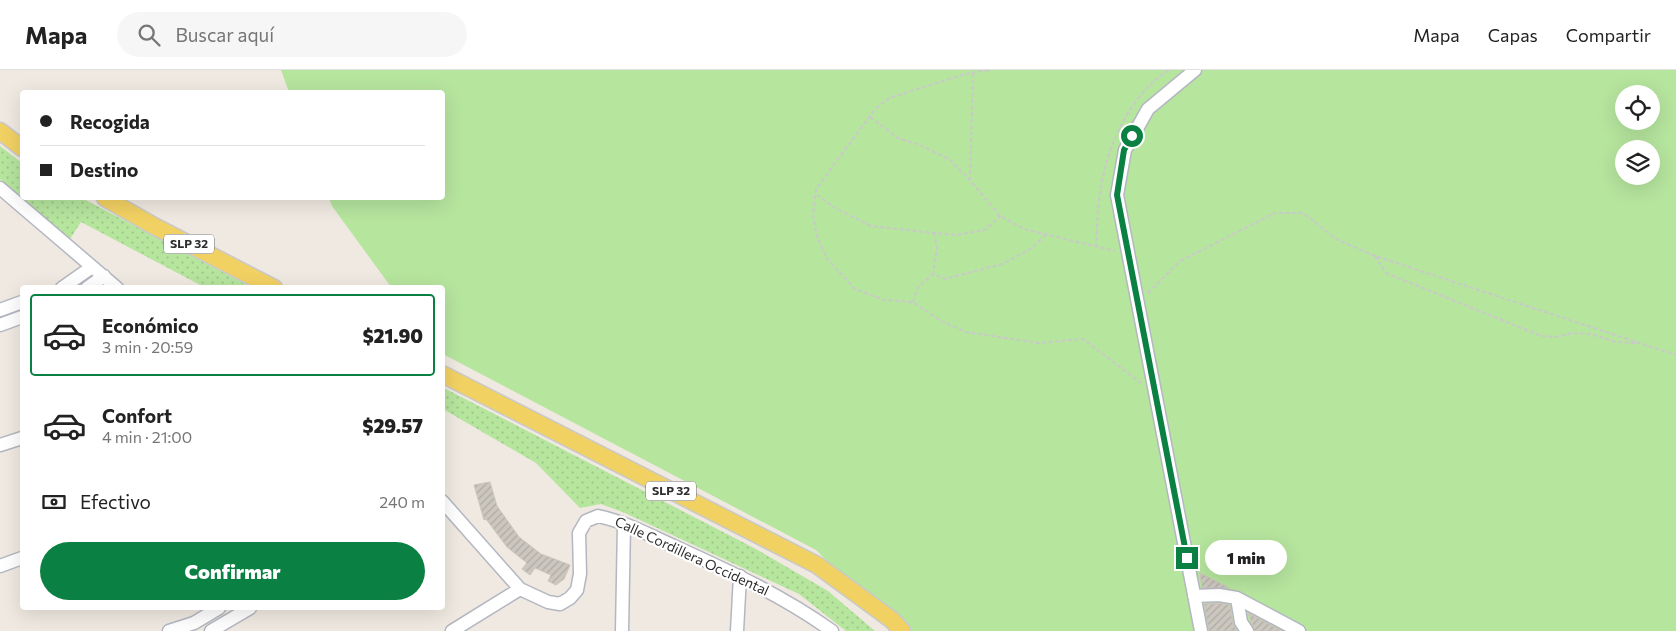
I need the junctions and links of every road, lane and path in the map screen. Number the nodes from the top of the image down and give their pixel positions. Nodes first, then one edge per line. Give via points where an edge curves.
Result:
1 (989, 70) edge
2 (1194, 70) edge
3 (973, 73) junction
4 (870, 117) junction
5 (0, 131) edge
6 (20, 146) edge
7 (970, 180) junction
8 (816, 194) junction
9 (3, 195) edge
10 (108, 200) edge
11 (1000, 216) junction
12 (934, 233) junction
13 (1046, 235) junction
14 (1127, 254) junction
15 (1375, 256) junction
16 (92, 267) junction
17 (933, 274) junction
18 (104, 276) junction
19 (66, 285) edge
20 (91, 285) edge
21 (114, 285) edge
22 (268, 285) edge
23 (913, 302) junction
24 (20, 303) edge
25 (1137, 304) junction
26 (0, 310) edge
27 (20, 318) edge
28 (0, 325) edge
29 (1642, 344) junction
30 (1676, 355) edge
31 (445, 376) edge
32 (1156, 394) junction
33 (20, 439) edge
34 (0, 445) edge
35 (445, 504) edge
36 (624, 524) junction
37 (20, 559) edge
38 (0, 566) edge
39 (740, 576) junction
40 (520, 589) junction
41 (1194, 596) junction
42 (1237, 598) junction
43 (216, 610) edge
44 (247, 610) edge
45 (170, 631) edge
46 (211, 631) edge
47 (452, 631) edge
48 (622, 631) edge
49 (737, 631) edge
50 (832, 631) edge
51 (902, 631) edge
52 (1201, 631) edge
53 (1247, 631) edge
54 (1299, 631) edge

1 - 3 path
2 - 14 street via 1148,109 1124,150 1117,195
3 - 4 path via 888,98
3 - 7 path
4 - 7 path via 898,138 950,160
4 - 8 path via 828,170
5 - 6 main road
7 - 11 path
8 - 12 path via 871,226
8 - 23 path via 814,222 828,260 855,289 884,300
9 - 16 street
10 - 22 main road, SLP 32
11 - 12 path via 985,230 956,235
11 - 13 path
12 - 17 path via 938,248
13 - 14 path
13 - 17 path via 1029,250 1002,264 945,279
14 - 25 street
15 - 25 path via 1338,240 1303,213 1275,213 1180,261
15 - 29 path
15 - 29 path via 1386,273 1541,336 1555,337 1573,332
16 - 18 street
16 - 19 street
17 - 23 path via 918,288
18 - 20 street
18 - 21 street
23 - 32 path via 941,321 966,332 1040,343 1083,339
24 - 26 street
25 - 32 street
27 - 28 street
29 - 30 path
31 - 51 main road, SLP 32 via 817,565 892,620
32 - 41 street
33 - 34 street
35 - 40 street, Calle Cordillera Occidental
36 - 39 street, Calle Cordillera Occidental
36 - 40 street, Calle Cordillera Occidental via 598,516 586,521 579,533 580,574 570,598 560,604 548,602
36 - 48 street
37 - 38 street
39 - 49 street
39 - 50 street, Calle Cordillera Occidental via 766,588
40 - 47 street
41 - 42 street
41 - 52 street
42 - 53 street via 1241,622
42 - 54 street
43 - 45 street via 194,623
44 - 46 street

